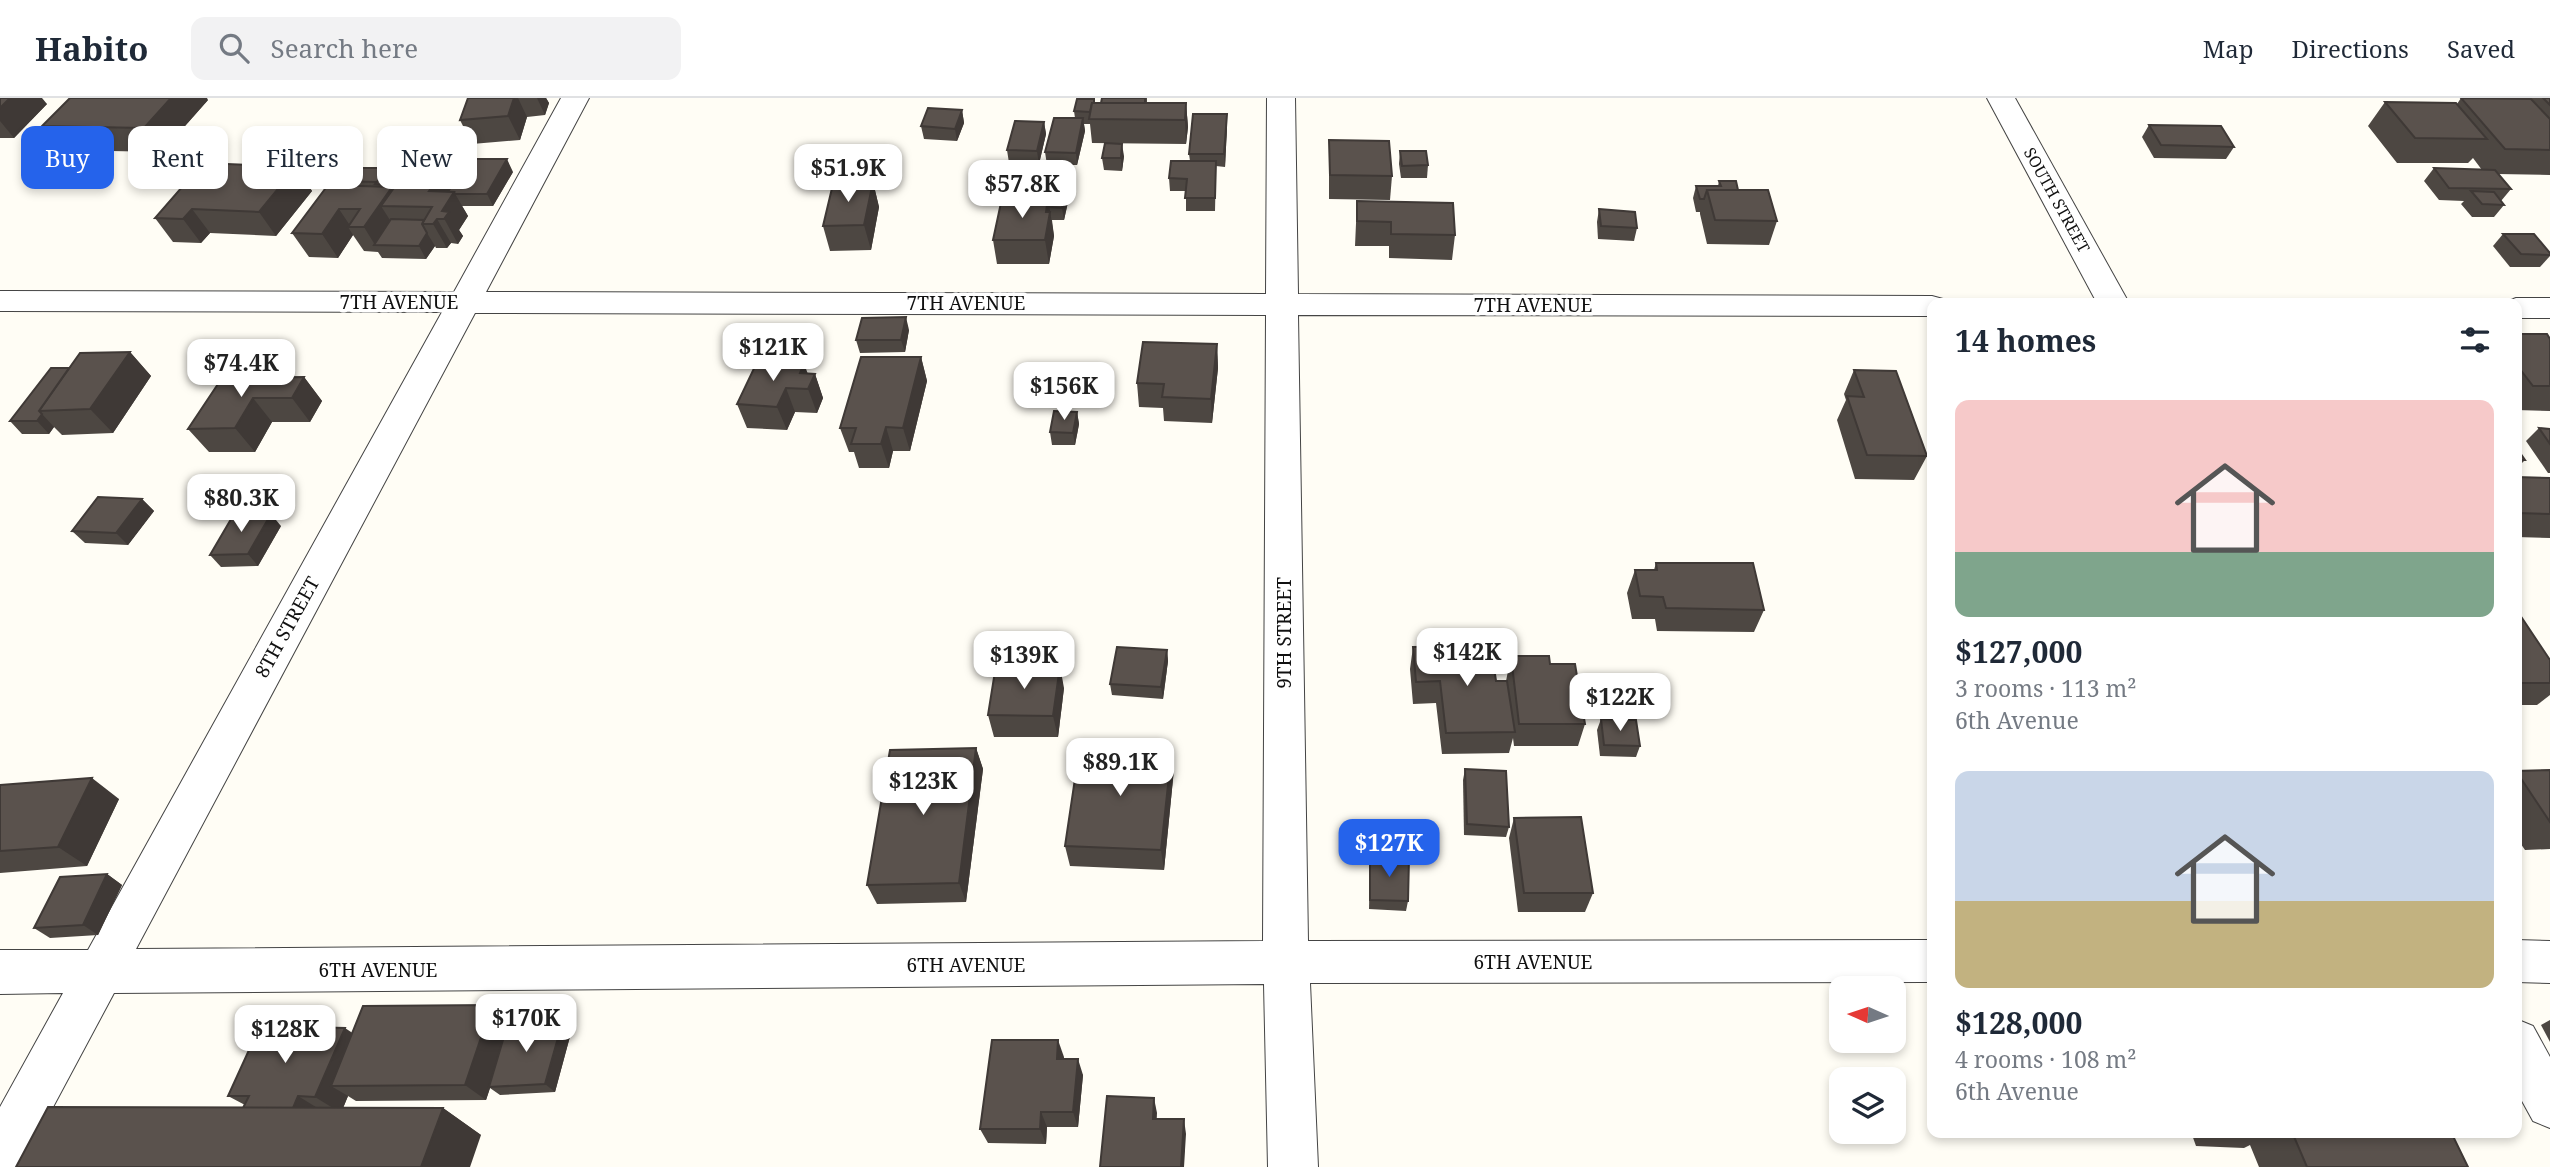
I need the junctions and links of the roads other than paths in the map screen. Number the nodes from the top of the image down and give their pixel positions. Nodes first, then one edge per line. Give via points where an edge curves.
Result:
1 (575, 98) edge
2 (1281, 98) edge
3 (2001, 98) edge
4 (2110, 298) edge
5 (0, 301) edge
6 (464, 302) junction
7 (1282, 304) junction
8 (1927, 306) edge
9 (2522, 308) edge
10 (2550, 309) edge
11 (1927, 961) edge
12 (2522, 961) edge
13 (1286, 962) junction
14 (2550, 962) edge
15 (0, 972) edge
16 (100, 972) junction
17 (2522, 1053) edge
18 (2550, 1104) edge
19 (0, 1156) edge
20 (1293, 1167) edge

1 - 6 street, 8TH STREET
2 - 7 street, 9TH STREET
3 - 4 street, SOUTH STREET
5 - 6 street, 7TH AVENUE
6 - 7 street, 7TH AVENUE
6 - 16 street, 8TH STREET
7 - 8 street, 7TH AVENUE
7 - 13 street, 9TH STREET
9 - 10 street
11 - 13 street, 6TH AVENUE
12 - 14 street
13 - 16 street, 6TH AVENUE
13 - 20 street, 9TH STREET
15 - 16 street, 6TH AVENUE
16 - 19 street, 8TH STREET
17 - 18 street

